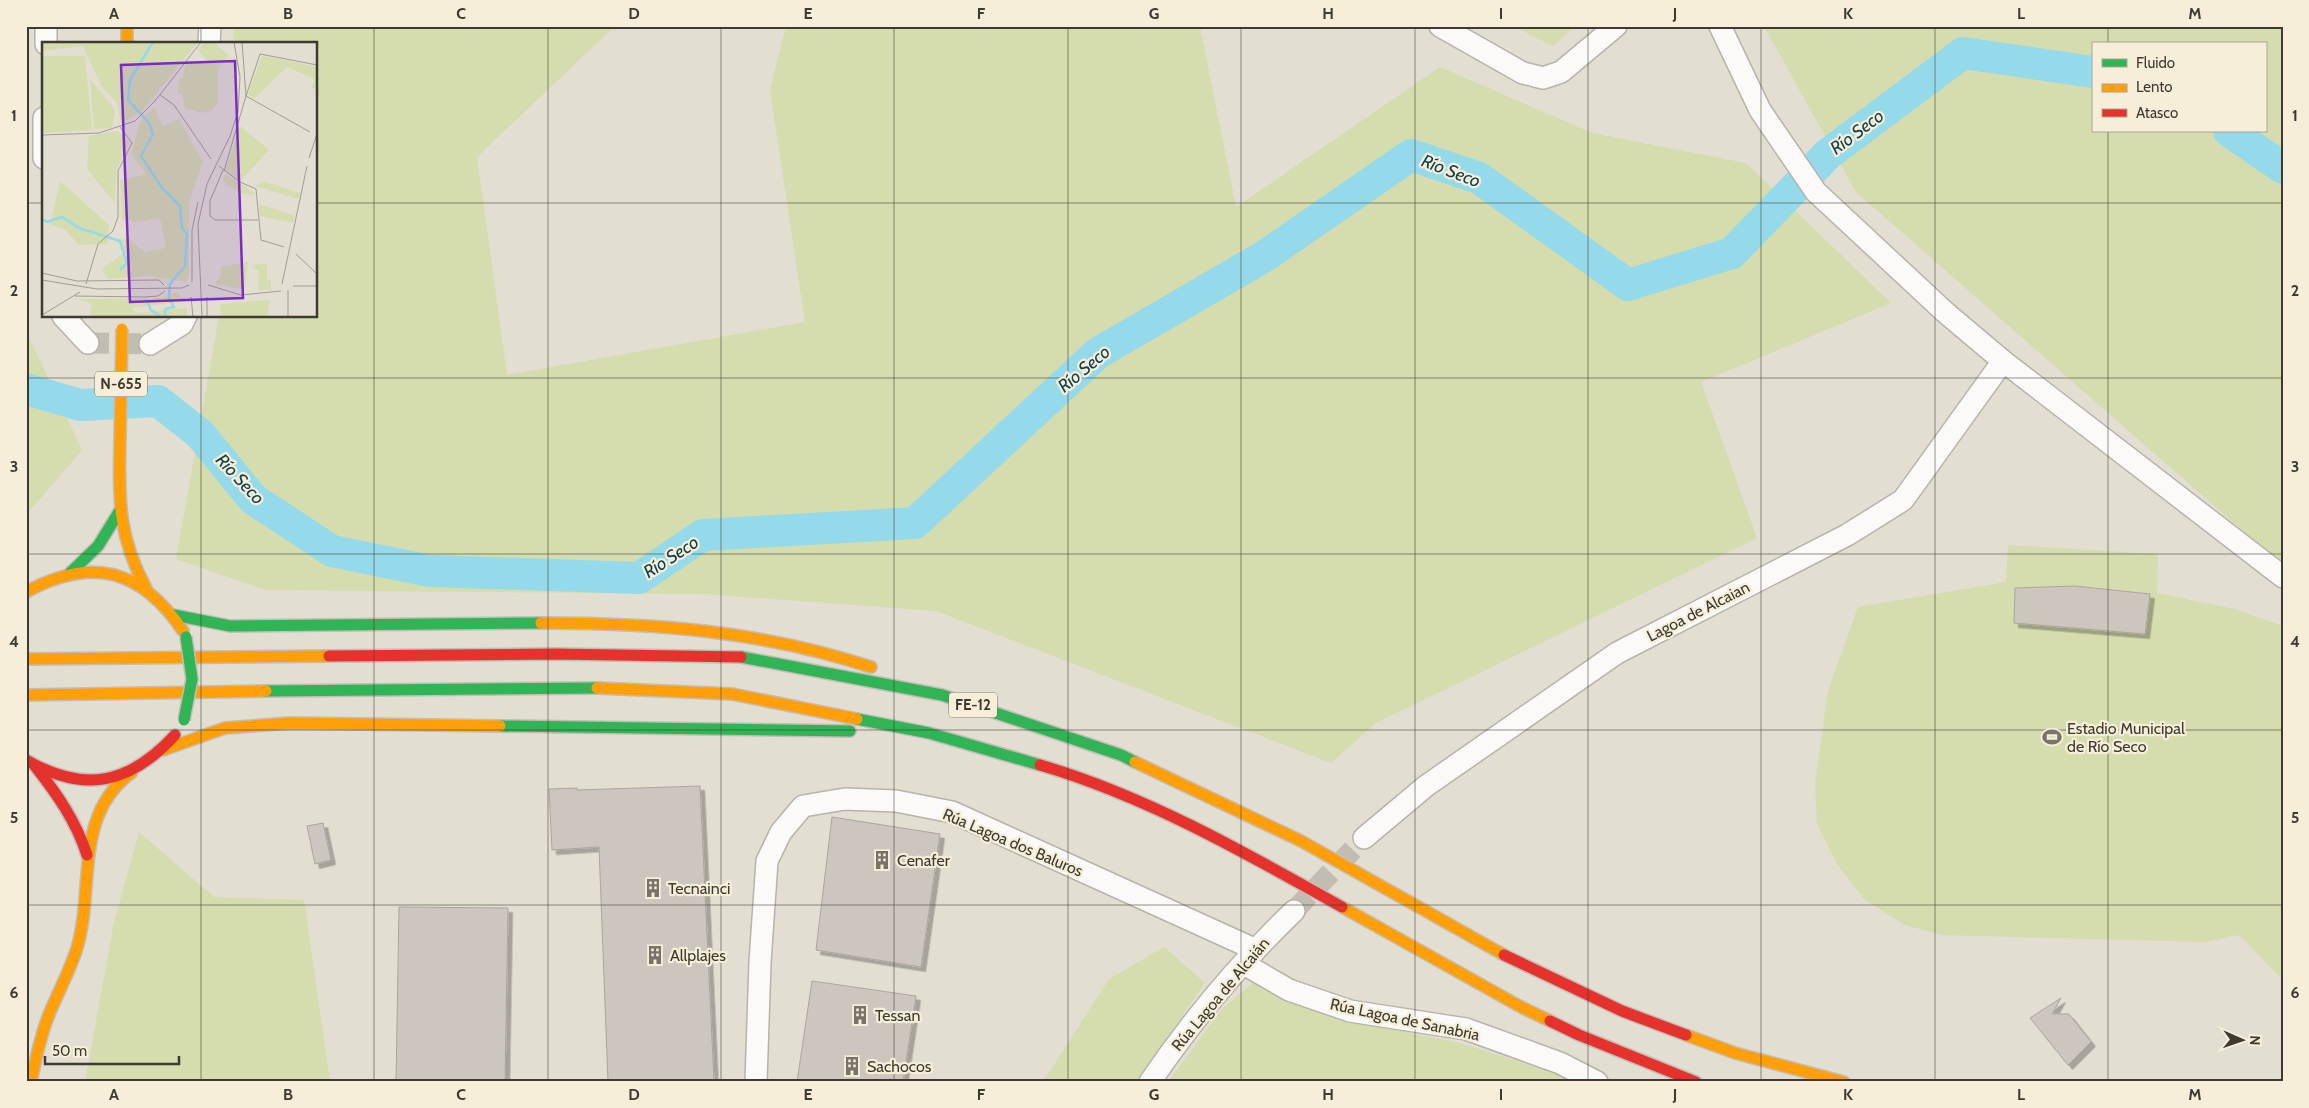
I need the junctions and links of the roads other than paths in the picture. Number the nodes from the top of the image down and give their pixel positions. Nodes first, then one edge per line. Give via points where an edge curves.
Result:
1 (46, 26) edge
2 (127, 26) edge
3 (210, 26) edge
4 (1440, 26) edge
5 (1616, 26) edge
6 (1720, 26) edge
7 (46, 42) edge
8 (127, 42) edge
9 (209, 42) edge
10 (65, 318) edge
11 (122, 318) edge
12 (185, 318) edge
13 (88, 343) dead end
14 (150, 344) tunnel mouth
15 (2004, 362) junction
16 (119, 512) junction
17 (70, 573) junction
18 (2283, 577) edge
19 (146, 588) junction
20 (26, 592) edge
21 (174, 615) junction
22 (26, 659) edge
23 (26, 695) edge
24 (942, 695) junction
25 (929, 733) junction
26 (163, 750) junction
27 (30, 763) edge
28 (132, 772) junction
29 (1364, 838) tunnel mouth
30 (87, 855) junction
31 (1294, 911) tunnel mouth
32 (1249, 957) junction
33 (31, 1082) edge
34 (756, 1082) edge
35 (1150, 1082) edge
36 (1597, 1082) edge
37 (1696, 1082) edge
38 (1844, 1082) edge

1 - 7 street
2 - 8 main road
3 - 9 street
4 - 5 street via 1523,73 1543,78 1561,72
6 - 15 street via 1760,110 1816,192 1946,313
10 - 13 street
11 - 16 main road, N-655, bridge
12 - 14 street via 182,324
15 - 18 street
15 - 29 street, Lagoa de Alcaian via 1903,500 1847,535 1617,653 1426,786
16 - 17 main road via 96,549
16 - 19 main road via 129,557
17 - 19 main road via 109,573
17 - 20 main road via 53,577
19 - 21 main road
21 - 24 main road via 230,626 597,623 674,627 833,653
21 - 26 main road, bridge via 186,637 193,664 192,693 184,720
22 - 24 main road, FE-12 via 555,654 748,657
23 - 25 main road, FE-12 via 577,687 732,694
24 - 38 main road, FE-12 via 1122,755 1301,841 1510,958 1622,1011 1735,1053
25 - 26 main road via 291,723 225,728
25 - 37 main road, FE-12 via 1056,770 1118,793 1237,848 1521,1008
26 - 28 main road
27 - 28 main road via 58,776 82,781 108,779
27 - 30 main road via 58,793 80,832
28 - 30 main road via 112,789 103,805 95,821
30 - 33 main road via 82,932 38,1046
31 - 32 street, Rúa Lagoa de Alcaián
32 - 34 street, Rúa Lagoa dos Baluros via 952,812 896,801 845,799 803,806 781,832 768,861 760,962
32 - 35 street, Rúa Lagoa de Alcaián via 1177,1042
32 - 36 street, Rúa Lagoa de Sanabria via 1289,990 1350,1011 1466,1029 1560,1063

